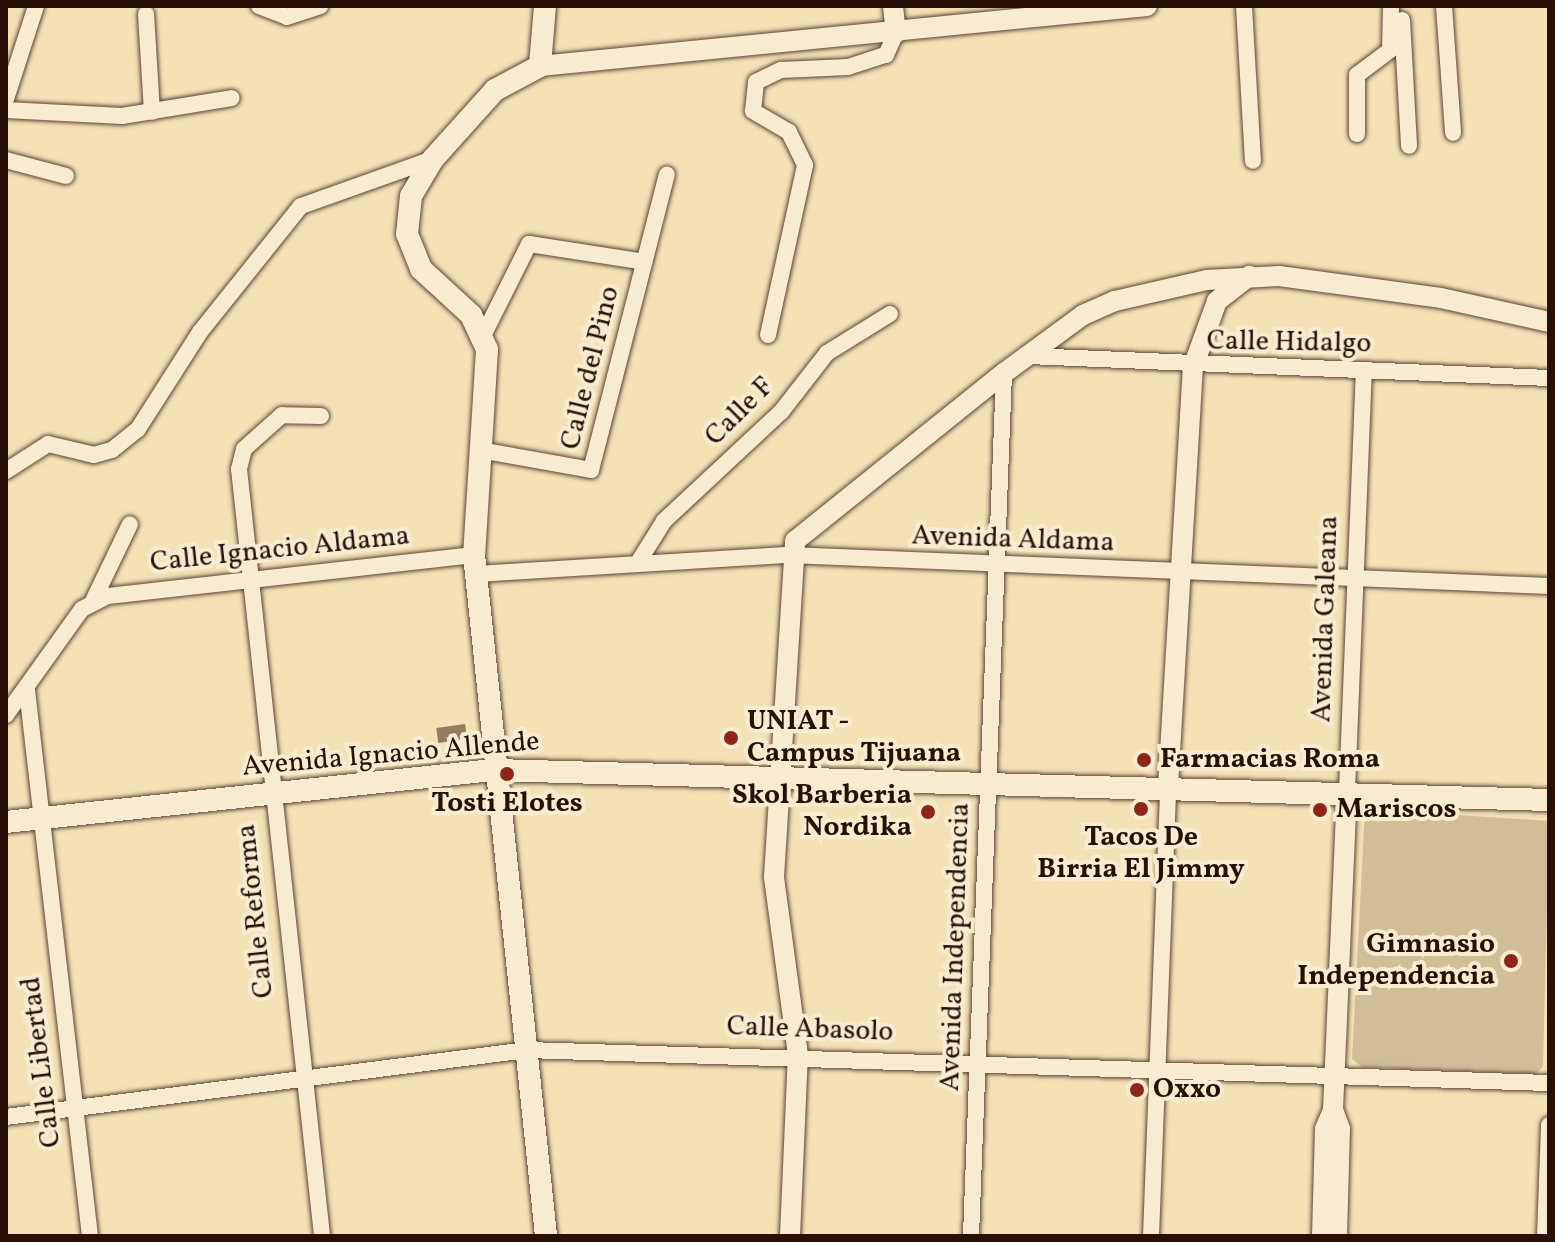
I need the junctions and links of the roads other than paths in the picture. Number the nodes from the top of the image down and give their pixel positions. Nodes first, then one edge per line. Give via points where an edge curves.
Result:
1 (36, 6) edge
2 (259, 6) edge
3 (320, 6) edge
4 (545, 6) edge
5 (893, 6) edge
6 (1147, 6) edge
7 (1244, 6) edge
8 (1391, 6) edge
9 (1401, 6) edge
10 (1444, 6) edge
11 (146, 14) dead end
12 (896, 33) junction
13 (540, 66) junction
14 (232, 98) dead end
15 (6, 99) edge
16 (6, 110) edge
17 (152, 112) junction
18 (1453, 133) dead end
19 (1357, 134) dead end
20 (1409, 146) dead end
21 (433, 159) junction
22 (6, 160) edge
23 (1253, 161) dead end
24 (667, 175) dead end
25 (66, 176) dead end
26 (645, 262) junction
27 (1249, 276) junction
28 (890, 314) dead end
29 (1549, 322) edge
30 (484, 334) junction
31 (768, 335) dead end
32 (1028, 356) junction
33 (1193, 367) junction
34 (1364, 370) junction
35 (1004, 373) junction
36 (1549, 378) edge
37 (321, 416) dead end
38 (480, 450) junction
39 (6, 471) edge
40 (130, 524) dead end
41 (789, 555) junction
42 (639, 561) junction
43 (475, 564) junction
44 (996, 567) junction
45 (1179, 572) junction
46 (1356, 577) junction
47 (248, 579) junction
48 (1549, 586) edge
49 (93, 601) junction
50 (27, 690) junction
51 (6, 715) edge
52 (495, 770) junction
53 (782, 774) junction
54 (988, 781) junction
55 (1168, 786) junction
56 (1347, 791) junction
57 (270, 795) junction
58 (1549, 800) edge
59 (42, 818) junction
60 (6, 822) edge
61 (527, 1050) junction
62 (798, 1055) junction
63 (977, 1063) junction
64 (1159, 1070) junction
65 (1335, 1076) junction
66 (301, 1078) junction
67 (1549, 1083) edge
68 (72, 1107) junction
69 (1333, 1110) junction
70 (6, 1117) edge
71 (1549, 1125) edge
72 (1549, 1148) edge
73 (90, 1236) edge
74 (322, 1236) edge
75 (546, 1236) edge
76 (790, 1236) edge
77 (971, 1236) edge
78 (1151, 1236) edge
79 (1322, 1236) edge
80 (1337, 1236) edge
81 (1545, 1236) edge

1 - 15 street
2 - 3 street via 287,17
4 - 13 main road
5 - 12 street
6 - 12 street
7 - 23 street
8 - 19 street via 1390,50 1357,75
9 - 20 street
10 - 18 street
11 - 17 street
12 - 13 street
12 - 31 street via 886,55 848,67 781,70 756,82 753,111 789,132 805,165
13 - 21 main road via 495,90
14 - 17 street
16 - 17 street
21 - 30 main road via 407,215 412,254
21 - 39 street via 301,206 200,332 138,429 112,450 94,455 48,444
22 - 25 street
24 - 26 street
26 - 30 street via 529,244
26 - 38 street, Calle del Pino via 591,470
27 - 29 street via 1425,295
27 - 32 street via 1102,306
27 - 33 street via 1217,301
28 - 42 street, Calle F via 827,353 781,412 664,521
30 - 38 main road
32 - 33 street, Calle Hidalgo
32 - 35 street
33 - 34 street, Calle Hidalgo
33 - 45 street
34 - 36 street, Calle Hidalgo
34 - 46 street, Avenida Galeana
35 - 41 street via 795,541
35 - 44 street, Avenida Independencia
37 - 47 street, Calle Reforma via 282,415 240,459
38 - 43 main road
40 - 49 street
41 - 42 street, Avenida Aldama
41 - 44 street, Avenida Aldama
41 - 53 street
42 - 43 street, Avenida Aldama
43 - 47 street, Calle Ignacio Aldama
43 - 52 main road
44 - 45 street, Avenida Aldama
44 - 54 street, Avenida Independencia
45 - 46 street, Avenida Aldama
45 - 55 street
46 - 48 street, Avenida Aldama
46 - 56 street, Avenida Galeana
47 - 49 street, Calle Ignacio Aldama
47 - 57 street, Calle Reforma
49 - 50 street
50 - 51 street
50 - 59 street, Calle Libertad
52 - 53 main road, Avenida Ignacio Allende
52 - 57 main road, Avenida Ignacio Allende
52 - 61 main road
53 - 54 main road, Avenida Ignacio Allende
53 - 62 street via 775,914
54 - 55 main road, Avenida Ignacio Allende
54 - 63 street, Avenida Independencia
55 - 56 main road, Avenida Ignacio Allende
55 - 64 street
56 - 58 main road, Avenida Ignacio Allende
56 - 65 street, Avenida Galeana
57 - 59 main road, Avenida Ignacio Allende
57 - 66 street, Calle Reforma
59 - 60 main road, Avenida Ignacio Allende
59 - 68 street, Calle Libertad
61 - 62 street, Calle Abasolo
61 - 66 street, Calle Abasolo
61 - 75 main road
62 - 63 street, Calle Abasolo
62 - 76 street
63 - 64 street, Calle Abasolo
63 - 77 street, Avenida Independencia
64 - 65 street, Calle Abasolo
64 - 78 street
65 - 67 street, Calle Abasolo
65 - 69 street, Avenida Galeana
66 - 68 street, Calle Abasolo
66 - 74 street, Calle Reforma
68 - 70 street, Calle Abasolo
68 - 73 street, Calle Libertad
69 - 79 street, Avenida Galeana via 1325,1129
69 - 80 street, Avenida Galeana via 1340,1129
71 - 72 street
72 - 81 street

